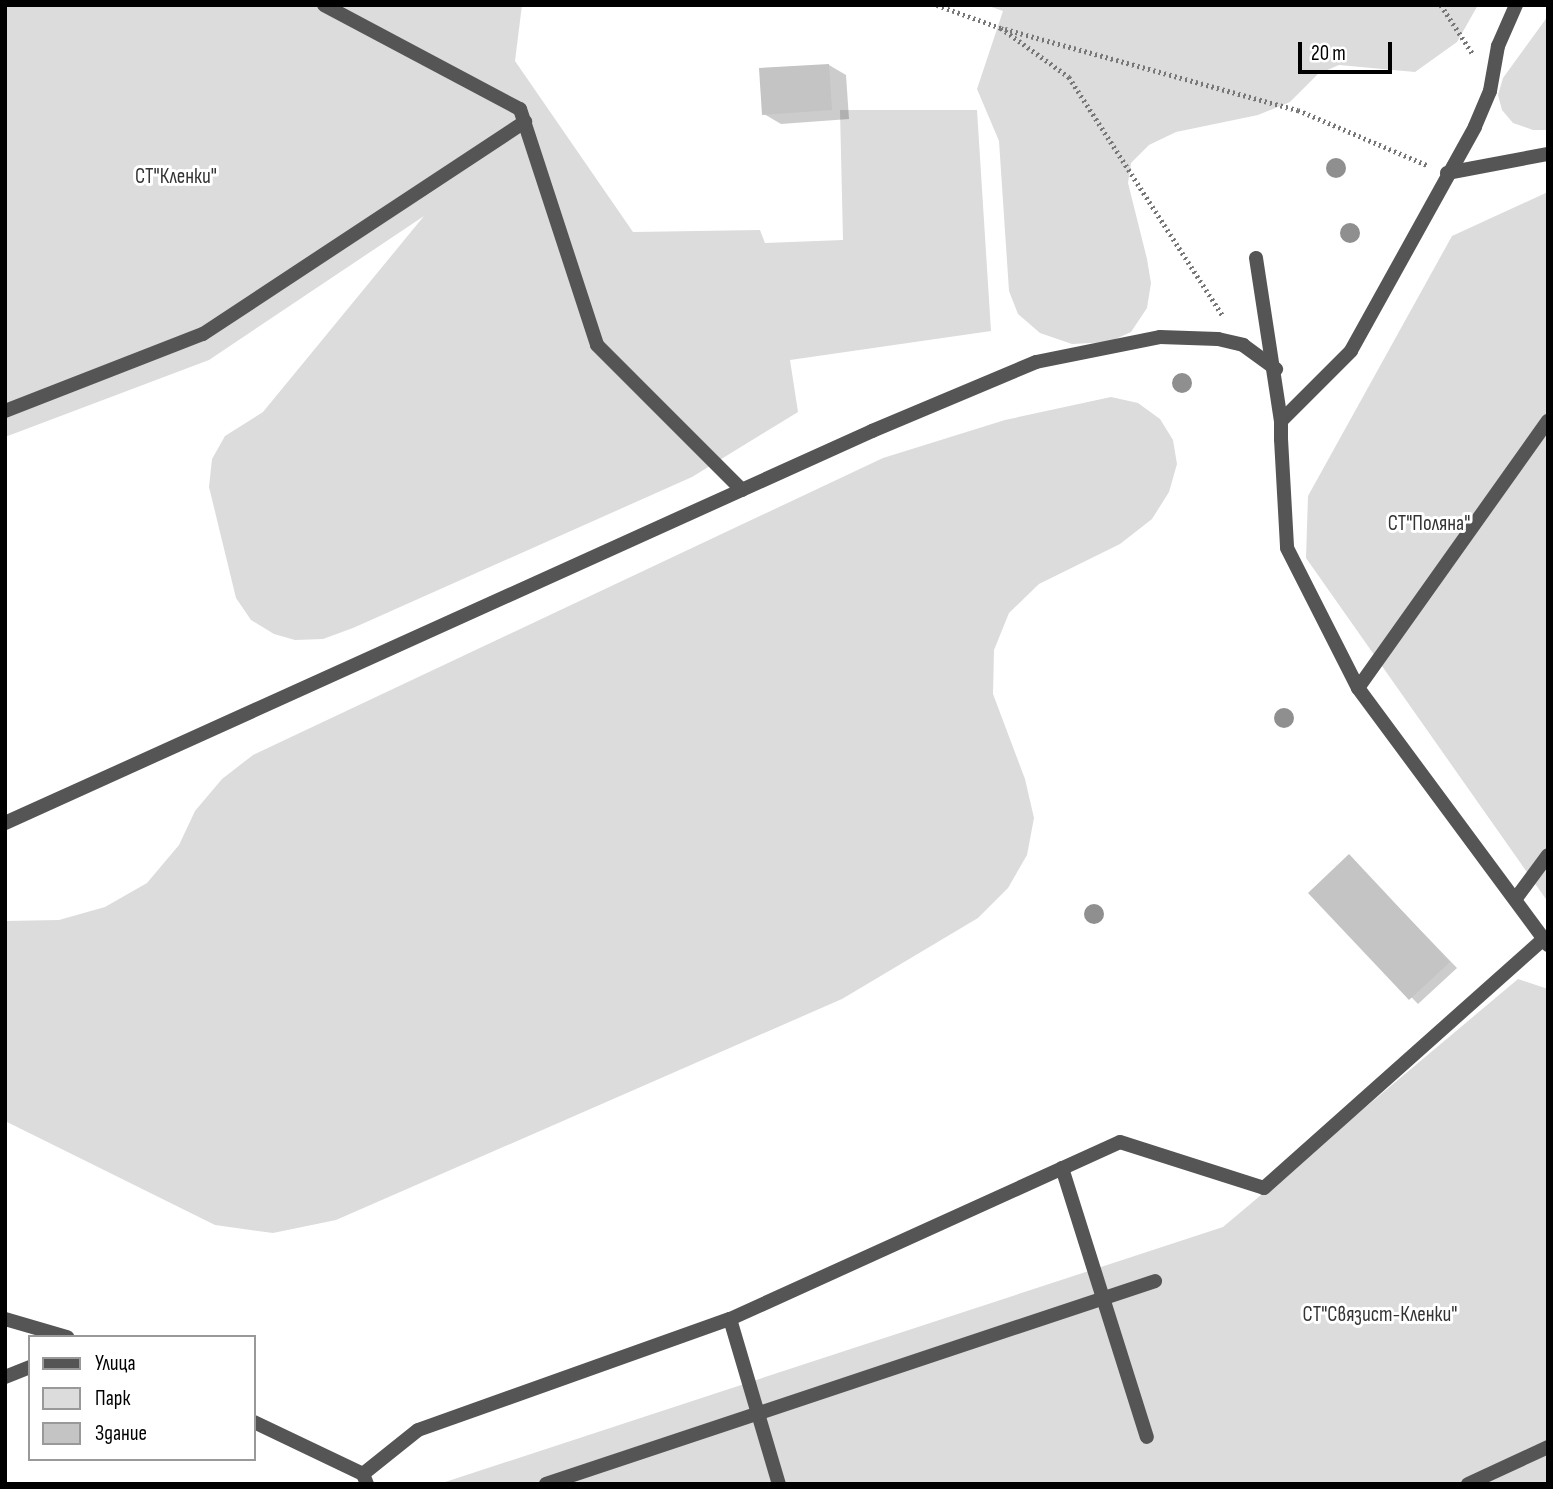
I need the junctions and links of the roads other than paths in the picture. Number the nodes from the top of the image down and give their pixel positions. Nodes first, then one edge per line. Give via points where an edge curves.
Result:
1 (324, 5) edge
2 (1516, 5) edge
3 (525, 122) junction
4 (1548, 154) edge
5 (1447, 173) junction
6 (1256, 258) dead end
7 (1276, 369) junction
8 (5, 411) edge
9 (1281, 421) junction
10 (1548, 421) edge
11 (742, 490) junction
12 (1358, 688) junction
13 (5, 823) edge
14 (1548, 855) edge
15 (1517, 897) junction
16 (1545, 942) edge
17 (1062, 1168) junction
18 (1155, 1281) dead end
19 (1103, 1299) junction
20 (5, 1319) edge
21 (730, 1319) junction
22 (60, 1335) edge
23 (28, 1368) edge
24 (5, 1377) edge
25 (755, 1414) junction
26 (256, 1423) edge
27 (1147, 1437) dead end
28 (1548, 1447) edge
29 (365, 1479) edge
30 (546, 1484) edge
31 (779, 1484) edge
32 (1468, 1484) edge

1 - 3 street via 520,109
2 - 5 street via 1499,46 1490,91
3 - 8 street via 202,334
3 - 11 street via 597,345
4 - 5 street
5 - 9 street via 1351,351
6 - 7 street
7 - 9 street
7 - 11 street via 1243,345 1218,339 1160,337 1036,362
9 - 12 street via 1287,548
10 - 12 street
11 - 13 street
12 - 15 street
14 - 15 street
15 - 16 street
16 - 17 street via 1264,1188 1120,1142
17 - 19 street
17 - 21 street
18 - 19 street
19 - 25 street
19 - 27 street
20 - 22 street
21 - 25 street
21 - 29 street via 418,1430
23 - 24 street
25 - 30 street
25 - 31 street
26 - 29 street
28 - 32 street

